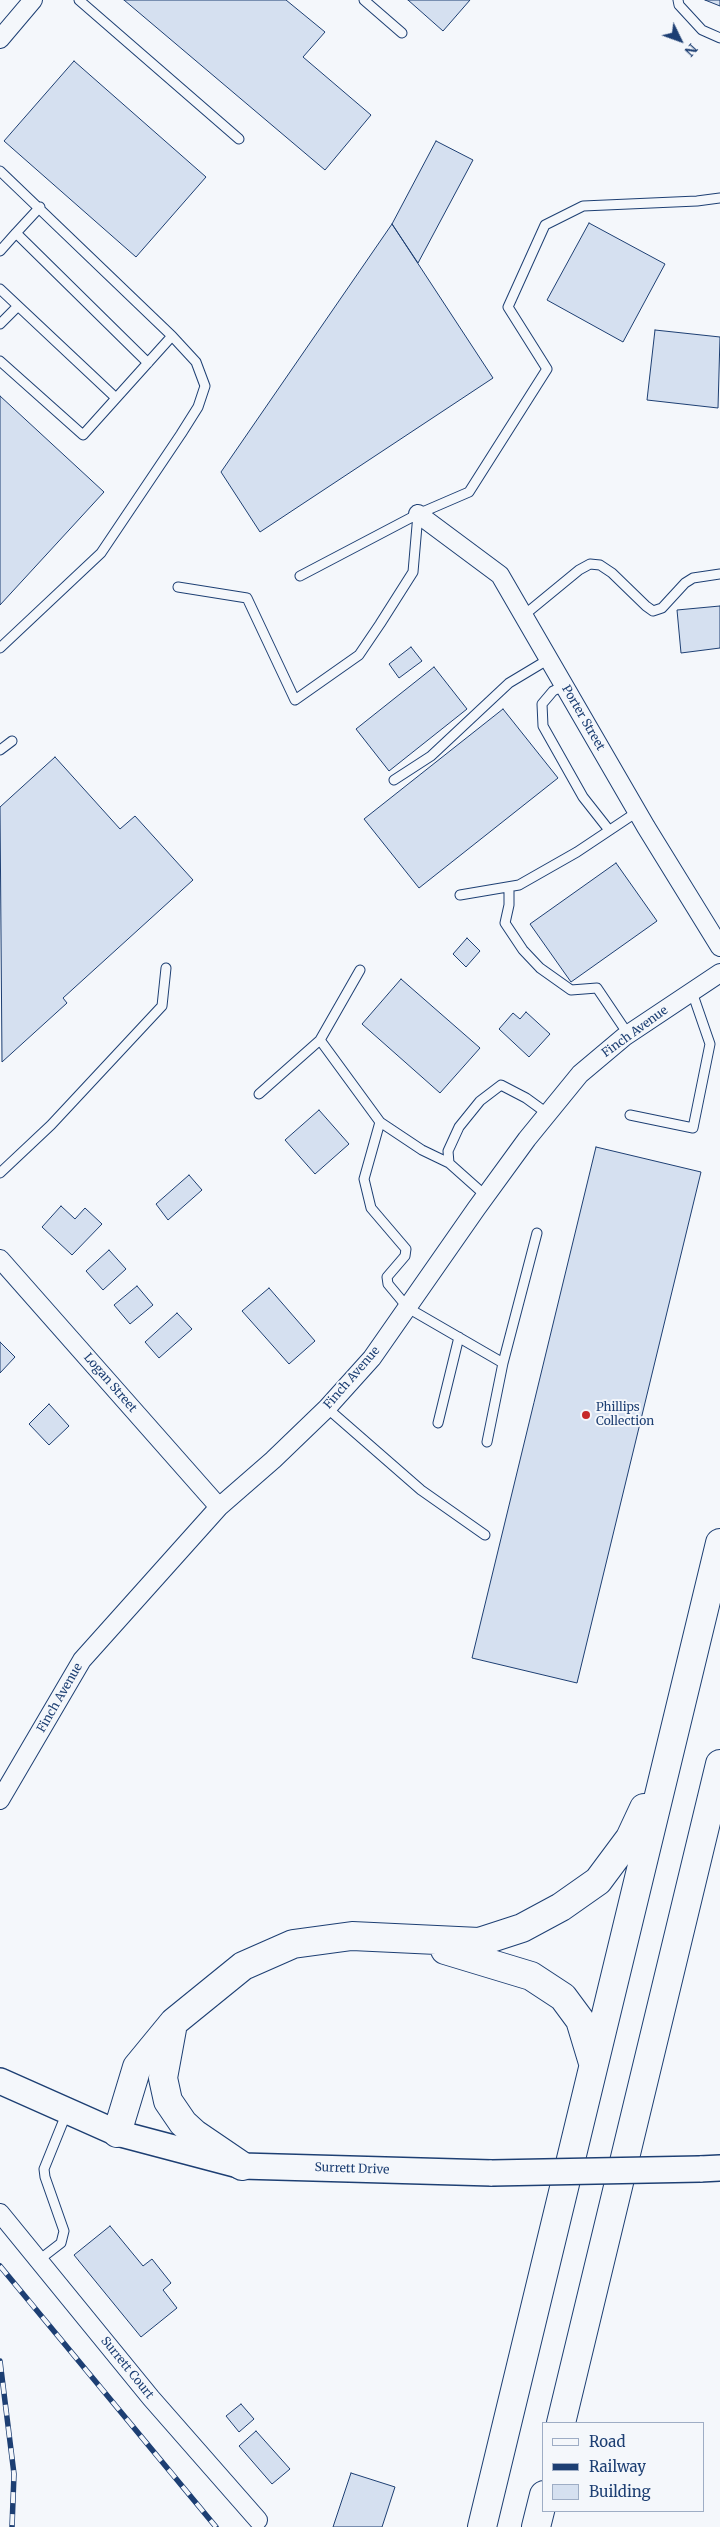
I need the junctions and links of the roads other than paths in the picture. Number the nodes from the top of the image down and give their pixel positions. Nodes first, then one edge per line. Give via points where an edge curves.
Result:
1 (33, 0) edge
2 (79, 0) edge
3 (364, 0) edge
4 (678, 0) edge
5 (402, 34) dead end
6 (720, 38) edge
7 (0, 39) edge
8 (239, 139) dead end
9 (0, 171) edge
10 (720, 198) edge
11 (40, 207) junction
12 (16, 233) junction
13 (0, 251) edge
14 (0, 289) edge
15 (18, 306) junction
16 (0, 324) edge
17 (172, 336) junction
18 (0, 361) edge
19 (148, 363) junction
20 (116, 398) junction
21 (418, 514) junction
22 (720, 574) edge
23 (300, 576) dead end
24 (178, 587) dead end
25 (523, 616) junction
26 (0, 648) edge
27 (549, 659) junction
28 (564, 686) junction
29 (12, 741) dead end
30 (0, 750) edge
31 (394, 780) dead end
32 (637, 812) junction
33 (609, 830) junction
34 (509, 887) junction
35 (460, 895) dead end
36 (720, 947) edge
37 (166, 968) dead end
38 (360, 970) dead end
39 (720, 973) edge
40 (692, 992) junction
41 (628, 1034) junction
42 (320, 1040) junction
43 (259, 1094) dead end
44 (548, 1114) junction
45 (630, 1115) dead end
46 (380, 1122) junction
47 (449, 1163) junction
48 (0, 1172) edge
49 (486, 1196) junction
50 (538, 1233) dead end
51 (0, 1259) edge
52 (408, 1308) junction
53 (459, 1337) junction
54 (503, 1362) junction
55 (327, 1408) junction
56 (438, 1423) dead end
57 (487, 1442) dead end
58 (219, 1507) junction
59 (485, 1535) dead end
60 (720, 1543) edge
61 (670, 1747) junction
62 (720, 1764) edge
63 (0, 1800) edge
64 (720, 1843) edge
65 (689, 1889) junction
66 (410, 1940) junction
67 (174, 2022) junction
68 (593, 2064) junction
69 (0, 2081) edge
70 (67, 2111) junction
71 (117, 2133) junction
72 (242, 2166) junction
73 (710, 2169) edge
74 (0, 2213) edge
75 (38, 2260) junction
76 (561, 2422) edge
77 (542, 2503) edge
78 (258, 2520) dead end
79 (482, 2527) edge
80 (536, 2527) edge

1 - 7 street
2 - 8 lane
3 - 5 lane
4 - 6 lane via 702,30
9 - 11 lane
10 - 21 lane via 583,206 545,225 508,306 547,369 469,492
11 - 12 lane
11 - 17 lane
12 - 13 lane
12 - 19 lane
14 - 15 lane
15 - 16 lane
15 - 20 lane
17 - 19 lane
17 - 26 lane via 196,362 204,386 198,406 101,553
18 - 20 lane via 82,436
19 - 20 lane
21 - 23 lane
21 - 24 lane via 413,572 380,624 359,654 295,700 247,598
21 - 25 street, Porter Street via 500,575
22 - 25 lane via 693,578 662,608 653,611 612,573 600,565 590,564 578,570
25 - 27 street, Porter Street
27 - 28 street, Porter Street
27 - 31 lane via 509,684 431,756
28 - 32 street, Porter Street
28 - 33 lane via 553,691 542,704 543,726 583,797
29 - 30 lane
32 - 33 lane
32 - 36 street, Porter Street
33 - 34 lane via 577,852 519,885
34 - 35 lane
34 - 41 lane via 505,923 523,950 540,968 571,990 597,988
37 - 48 lane via 162,1006 51,1125
38 - 42 lane
39 - 40 street, Finch Avenue
40 - 41 street, Finch Avenue
40 - 45 lane via 710,1044 693,1128
41 - 44 street, Finch Avenue via 580,1074
42 - 43 lane
42 - 46 lane
44 - 47 lane via 501,1085 480,1102 459,1127 448,1151
44 - 49 street, Finch Avenue
46 - 47 lane via 422,1150
46 - 52 lane via 364,1179 371,1208 406,1249 405,1256 387,1277 388,1284
47 - 49 lane
49 - 52 street, Finch Avenue
50 - 54 lane
51 - 58 street, Logan Street
52 - 53 lane
52 - 55 street, Finch Avenue via 372,1358
53 - 54 lane
53 - 56 lane
54 - 57 lane
55 - 58 street, Finch Avenue
55 - 59 lane via 422,1490
58 - 63 street, Finch Avenue via 82,1660
60 - 61 highway
61 - 66 highway via 630,1838 598,1881 561,1907 522,1928 479,1942
61 - 68 highway
62 - 65 highway
64 - 65 highway via 714,1847
65 - 76 highway
66 - 67 highway via 352,1936 293,1944 243,1966
66 - 68 highway via 531,1976 564,1998 580,2020
67 - 71 highway via 137,2068
67 - 72 highway via 163,2078 168,2102 195,2134
68 - 79 highway
69 - 70 street, Surrett Drive
70 - 71 street, Surrett Drive
70 - 75 lane via 44,2169 64,2231 60,2243
71 - 72 street, Surrett Drive
72 - 73 street, Surrett Drive, bridge via 492,2173
74 - 75 street, Surrett Court
75 - 78 street, Surrett Court
77 - 80 highway

